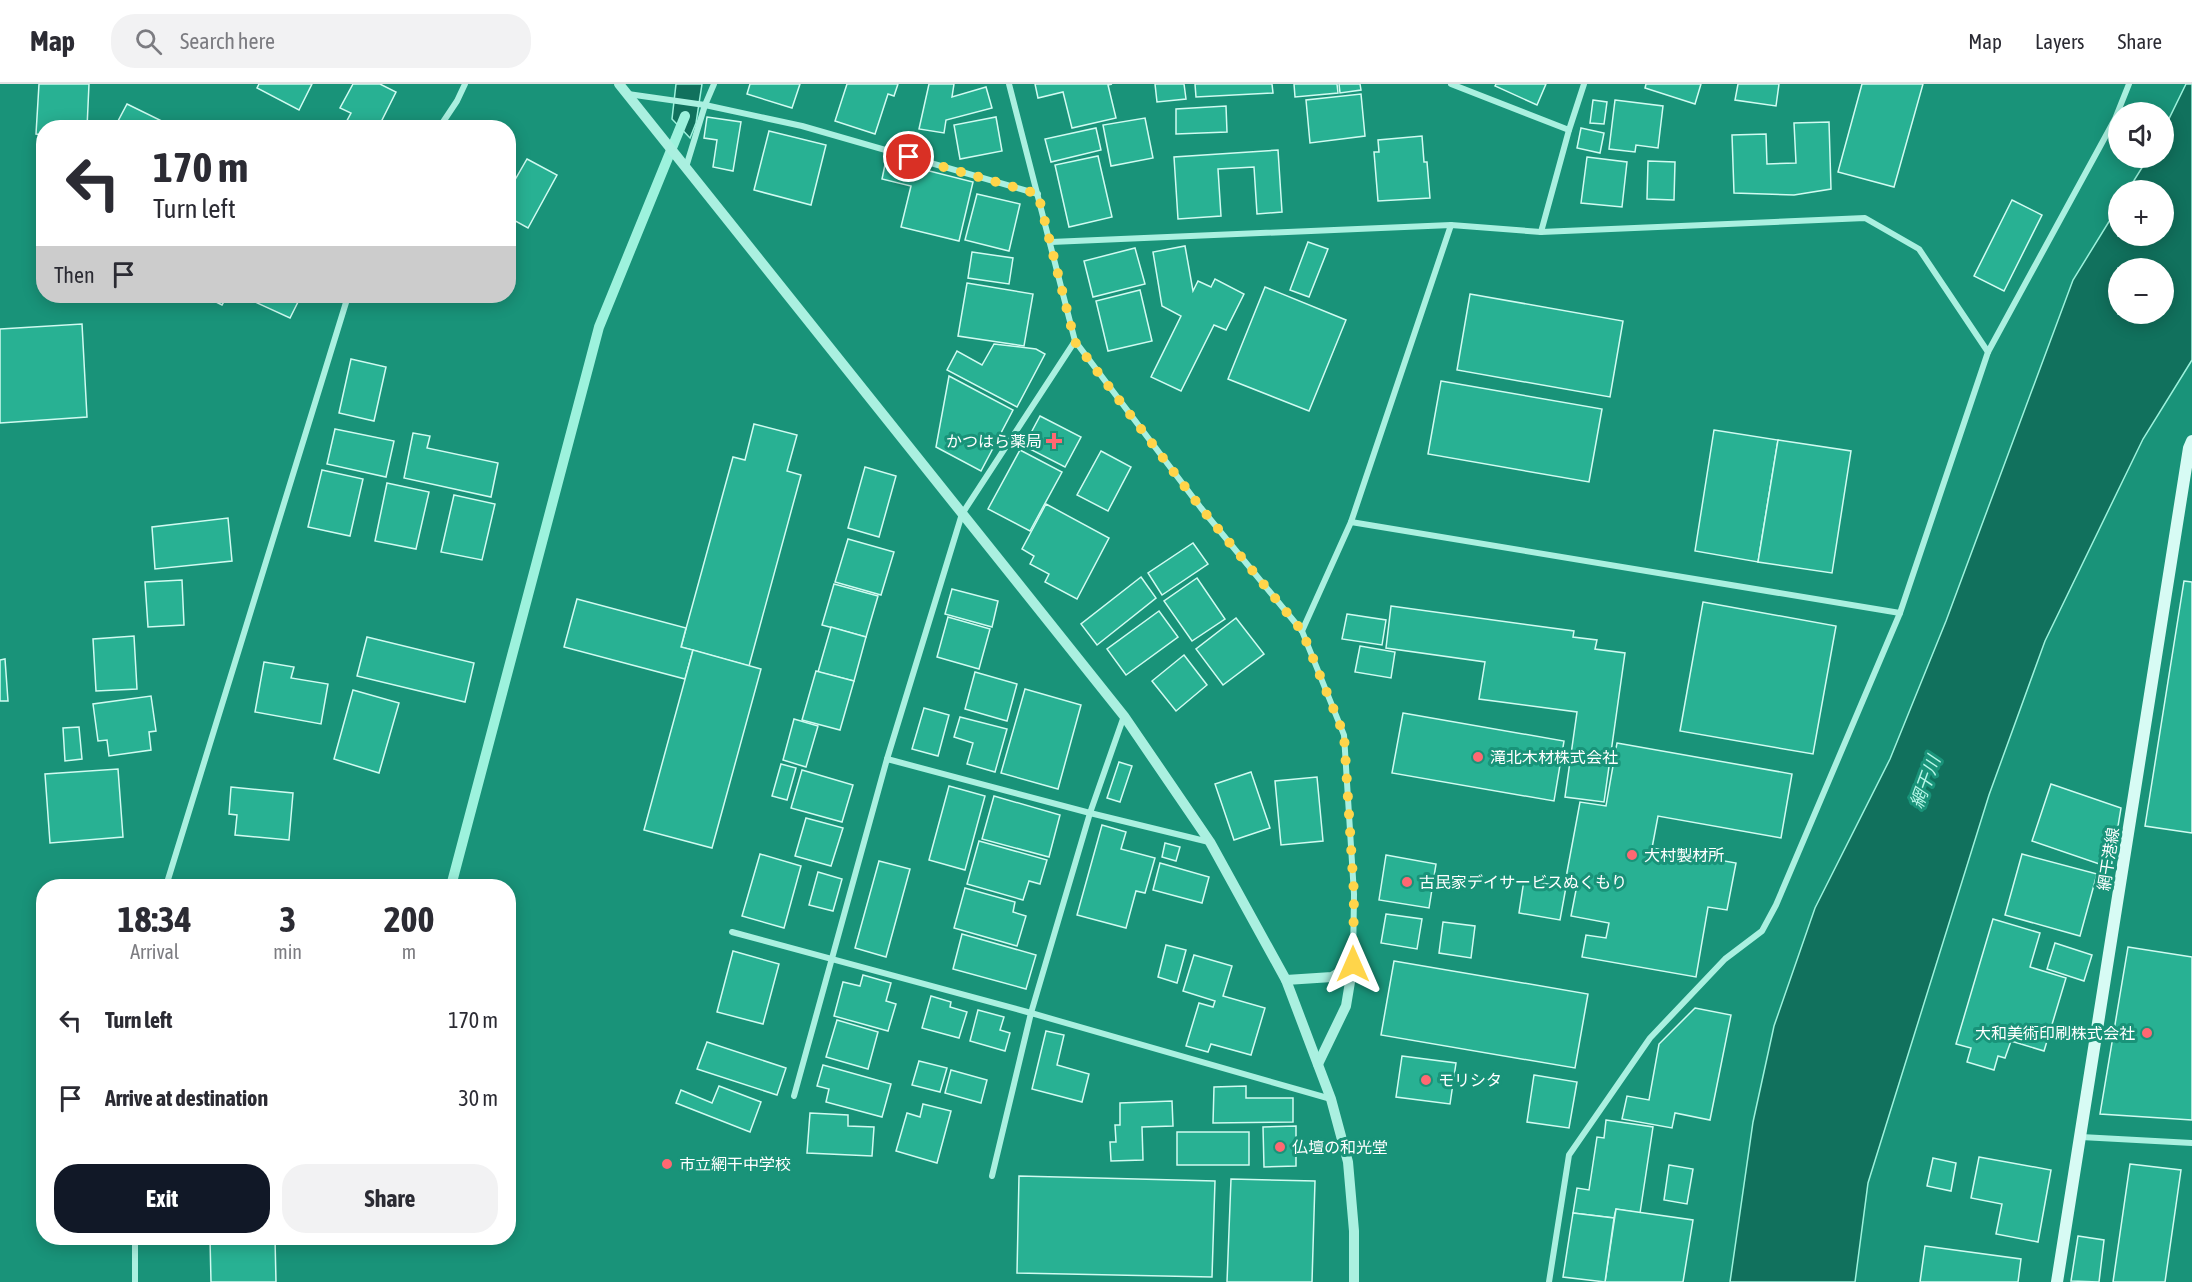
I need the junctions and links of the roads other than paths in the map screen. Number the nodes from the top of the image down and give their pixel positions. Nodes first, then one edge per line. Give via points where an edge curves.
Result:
1 (465, 84) edge
2 (619, 84) edge
3 (714, 84) edge
4 (1009, 84) edge
5 (1451, 84) edge
6 (1584, 84) edge
7 (2129, 84) edge
8 (626, 94) junction
9 (705, 105) junction
10 (444, 120) edge
11 (1569, 130) junction
12 (686, 168) junction
13 (1038, 194) junction
14 (1451, 225) junction
15 (1541, 232) junction
16 (1051, 242) junction
17 (346, 303) edge
18 (1075, 342) junction
19 (1988, 352) junction
20 (2192, 441) edge
21 (962, 514) junction
22 (1352, 522) junction
23 (1900, 613) junction
24 (1302, 631) junction
25 (1124, 716) junction
26 (887, 759) junction
27 (1090, 813) junction
28 (1210, 842) junction
29 (168, 879) edge
30 (732, 932) dead end
31 (831, 959) junction
32 (1353, 964) junction
33 (1286, 980) junction
34 (1031, 1013) junction
35 (1318, 1064) junction
36 (794, 1096) dead end
37 (1331, 1099) junction
38 (2081, 1137) junction
39 (2192, 1143) edge
40 (992, 1176) dead end
41 (135, 1245) edge
42 (135, 1282) edge
43 (1354, 1282) edge
44 (1549, 1282) edge
45 (2057, 1282) edge

1 - 10 street
2 - 8 street
3 - 9 street
4 - 13 street
5 - 11 street
6 - 11 street
7 - 19 street via 2115,119
8 - 9 street
8 - 12 street
9 - 12 street
9 - 13 street via 802,126
11 - 15 street
12 - 21 street
13 - 16 street
14 - 15 street
14 - 16 street
14 - 22 street
15 - 19 street via 1865,218 1919,249
16 - 18 street
17 - 29 street
18 - 21 street
18 - 24 street via 1201,508
19 - 23 street
20 - 38 main road, 網干港線
21 - 25 street
21 - 26 street
22 - 23 street
22 - 24 street
23 - 44 street via 1762,931 1725,959 1650,1038 1569,1155
24 - 32 street via 1344,735 1354,894
25 - 27 street
25 - 28 street
26 - 27 street
26 - 31 street
27 - 28 street
27 - 34 street
28 - 33 street
30 - 31 street
31 - 34 street
31 - 36 street
32 - 33 street via 1332,977
32 - 35 street via 1346,1006
33 - 35 street
34 - 37 street
34 - 40 street
35 - 37 street
37 - 43 street via 1348,1162
38 - 39 street
38 - 45 main road, 網干港線
41 - 42 street

